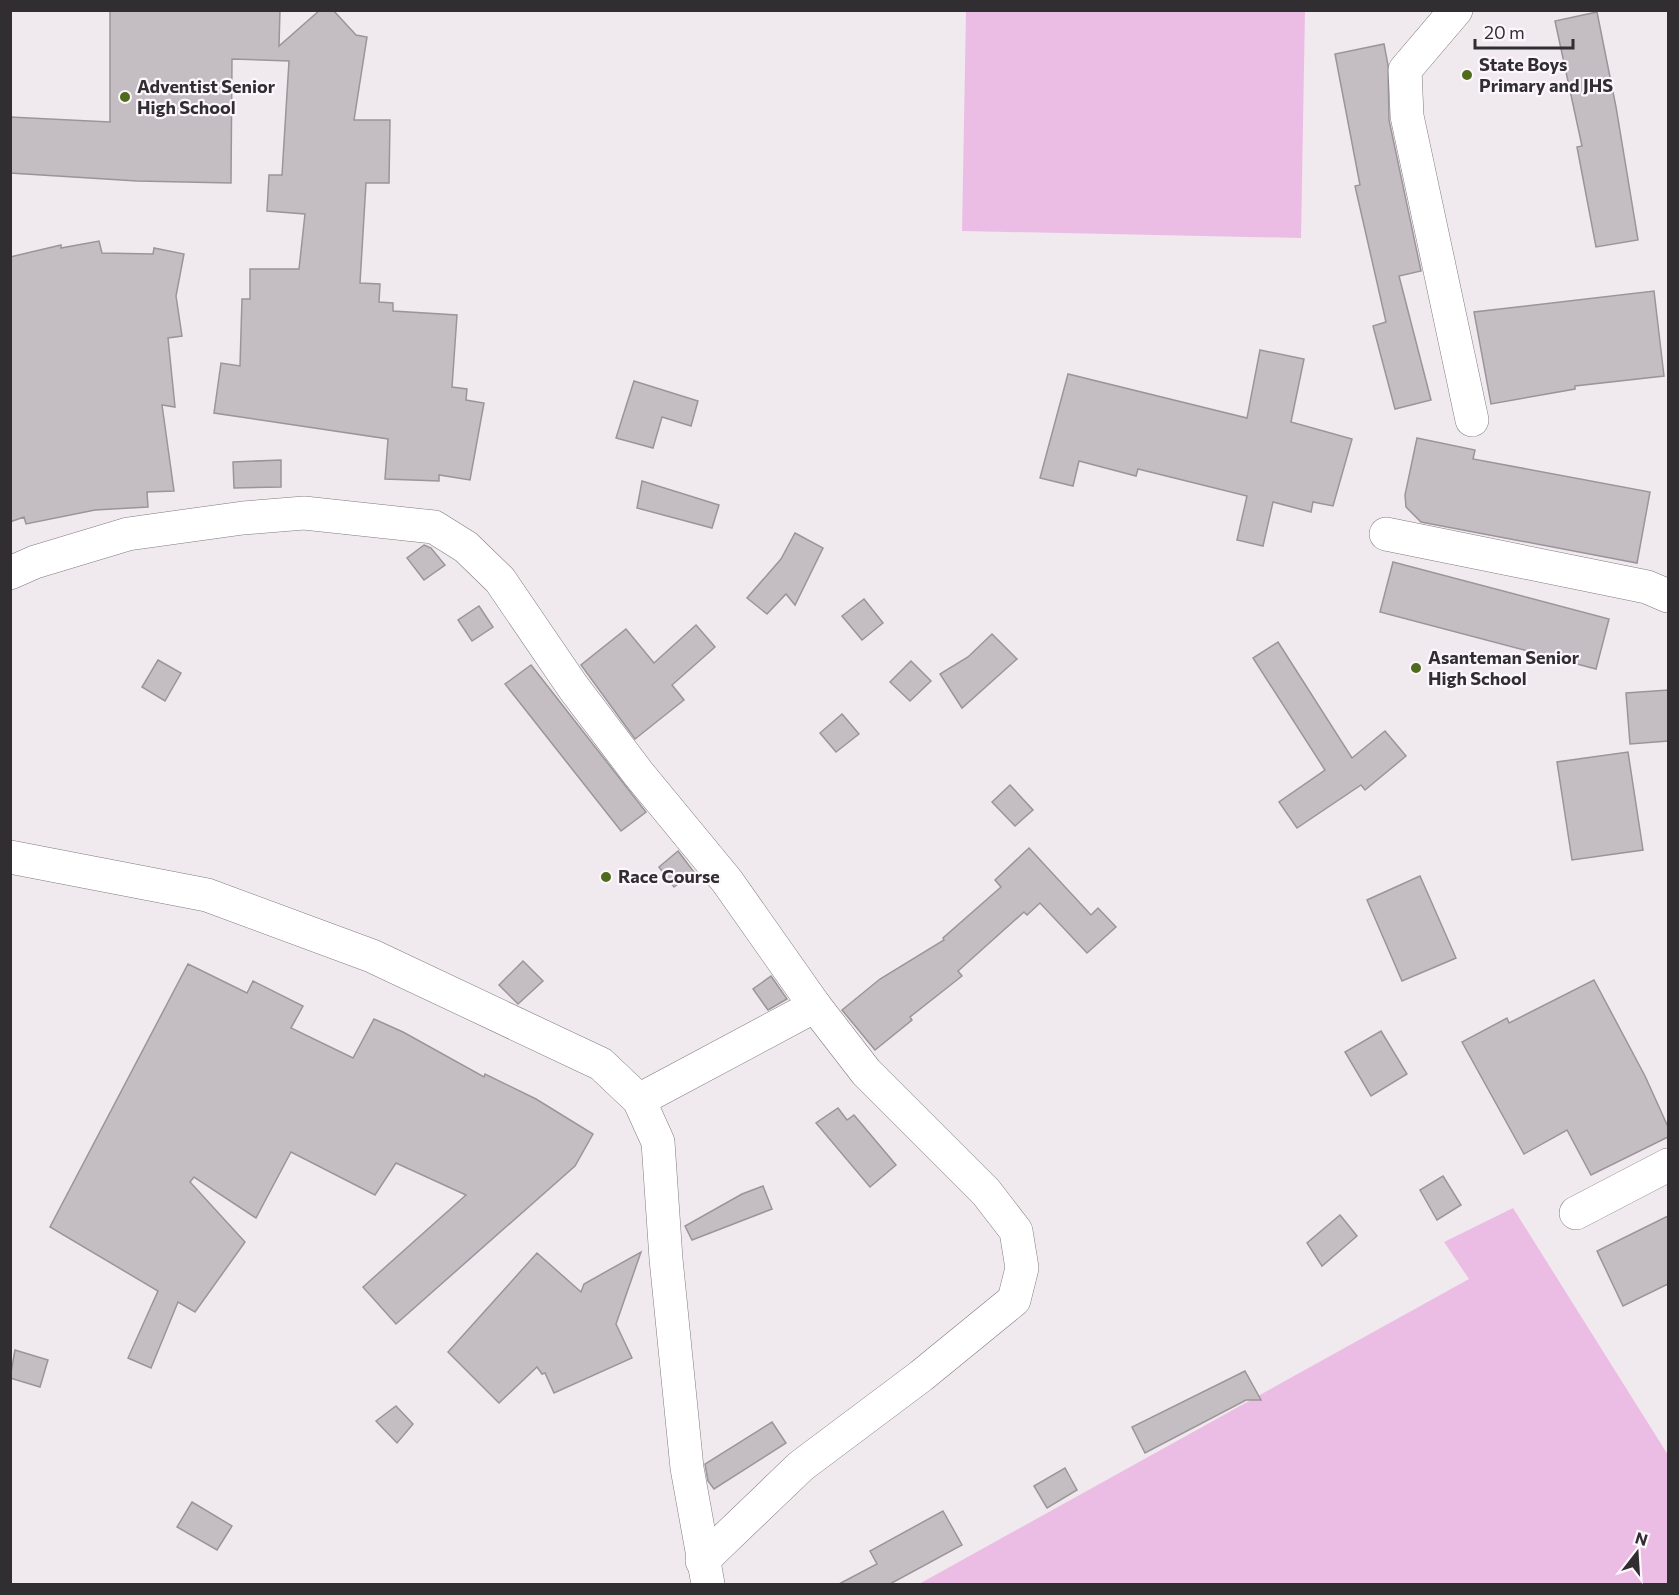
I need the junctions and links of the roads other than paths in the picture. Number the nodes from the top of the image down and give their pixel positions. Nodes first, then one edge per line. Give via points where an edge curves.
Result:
1 (1456, 10) edge
2 (1472, 420) dead end
3 (1386, 534) dead end
4 (10, 573) edge
5 (1668, 596) edge
6 (10, 857) edge
7 (815, 1006) junction
8 (639, 1100) junction
9 (1668, 1165) edge
10 (1576, 1213) dead end
11 (705, 1573) edge

1 - 2 street via 1405,70 1407,116
3 - 5 street via 1647,587
4 - 7 street via 128,534 243,518 304,513 434,527 465,547 500,580 573,687 727,881
6 - 8 street via 207,896 372,956 601,1064
7 - 8 street
7 - 11 street via 866,1072 986,1192 1016,1231 1022,1268 1014,1300 801,1466
8 - 11 street via 658,1142 687,1468
9 - 10 street

